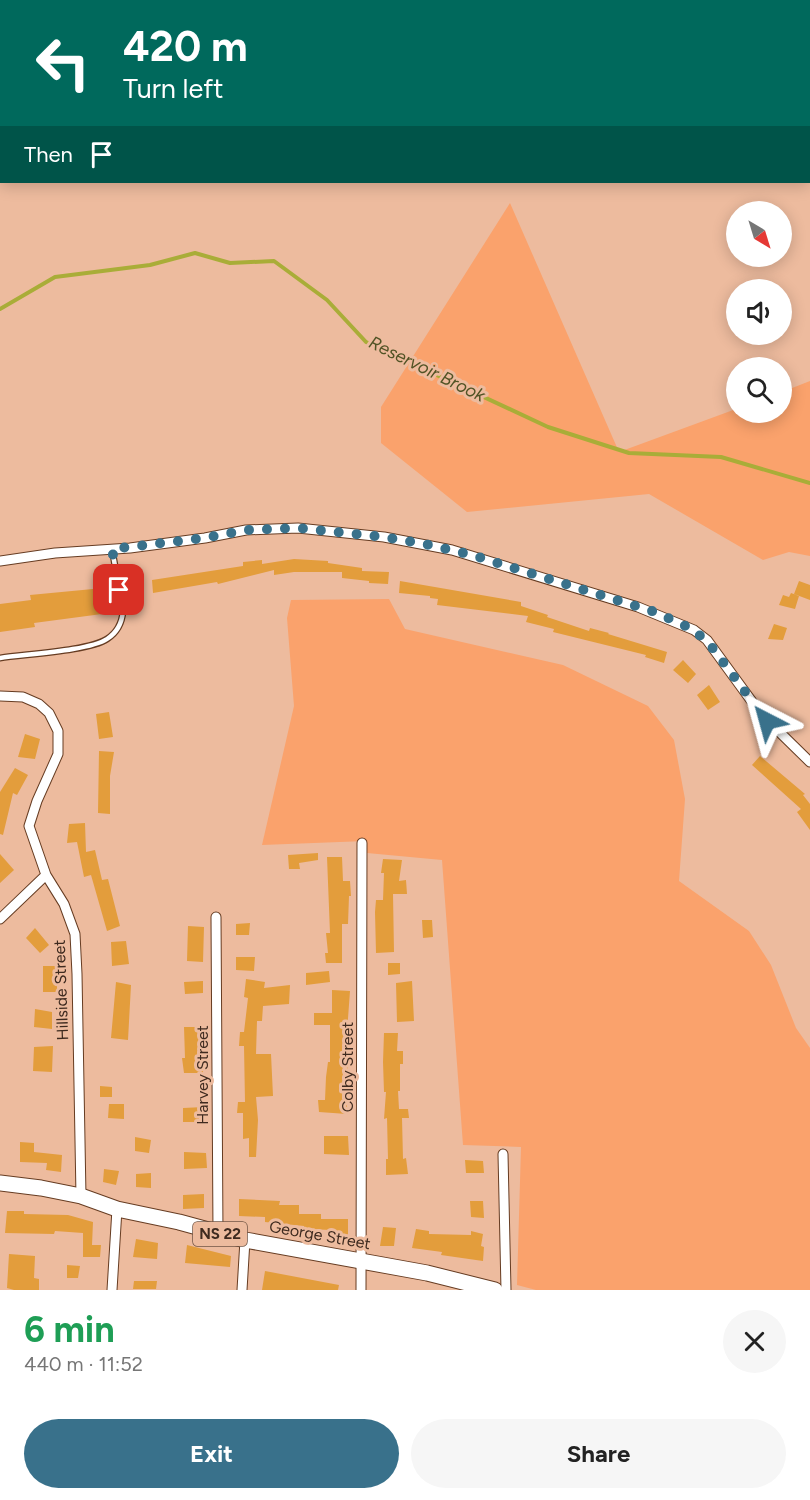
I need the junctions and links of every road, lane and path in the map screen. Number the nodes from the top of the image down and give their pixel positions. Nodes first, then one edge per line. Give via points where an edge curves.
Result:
1 (112, 549) junction
2 (0, 561) edge
3 (0, 658) edge
4 (0, 696) edge
5 (810, 762) edge
6 (362, 843) dead end
7 (46, 875) junction
8 (216, 917) dead end
9 (0, 920) edge
10 (503, 1154) dead end
11 (0, 1183) edge
12 (81, 1196) junction
13 (117, 1209) junction
14 (218, 1233) junction
15 (244, 1240) junction
16 (362, 1260) junction
17 (112, 1290) edge
18 (242, 1290) edge
19 (361, 1290) edge
20 (495, 1290) edge
21 (506, 1290) edge

1 - 2 street
1 - 3 lane via 123,611 116,632 95,645
1 - 5 street via 246,530 298,528 384,537 472,555 646,610 694,630 711,646 760,714
4 - 7 street, Hillside Street via 23,697 39,704 58,731 58,754 29,821
6 - 16 street, Colby Street
7 - 9 street
7 - 12 street, Hillside Street via 67,911 76,941
8 - 14 street, Harvey Street
10 - 21 street
11 - 12 main road, George Street / NS 22
12 - 13 main road, George Street / NS 22
13 - 14 main road, George Street / NS 22
13 - 17 street
14 - 15 main road, George Street / NS 22
15 - 16 main road, George Street / NS 22
15 - 18 street
16 - 19 street, Colby Street
16 - 20 main road, George Street / NS 22

